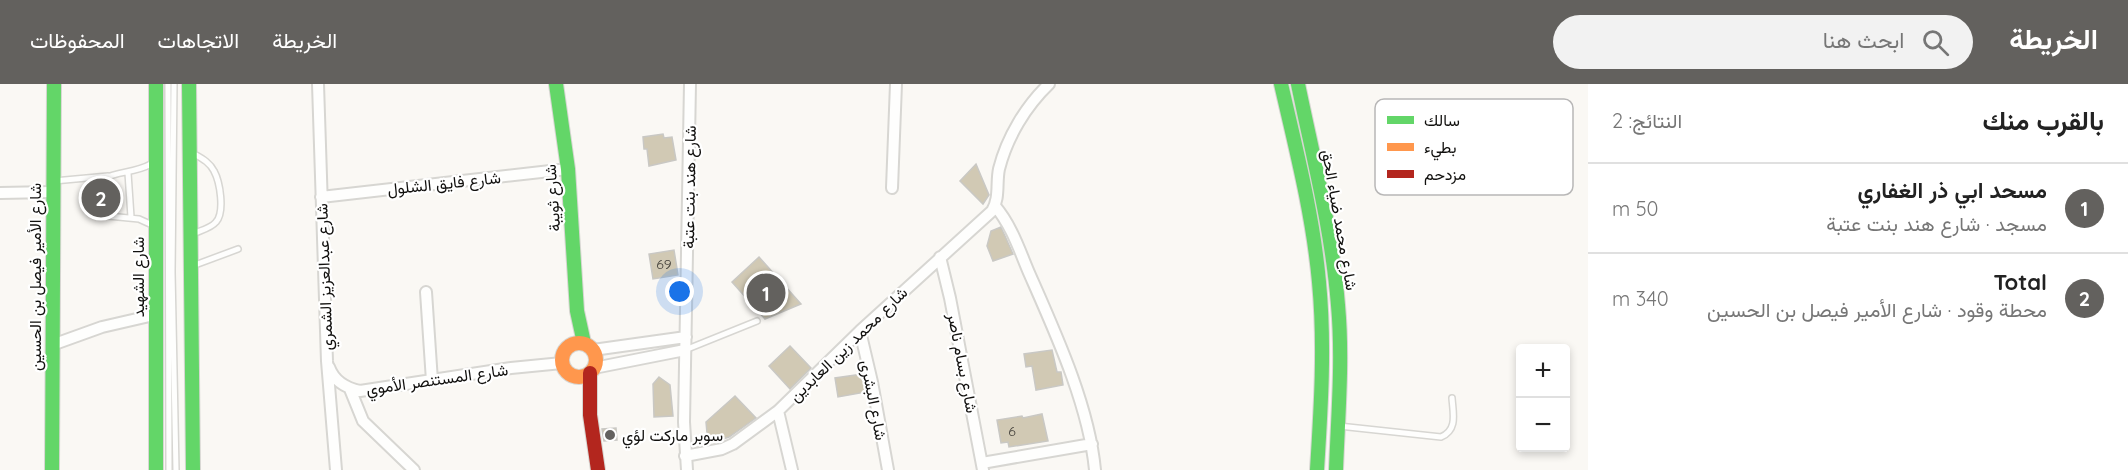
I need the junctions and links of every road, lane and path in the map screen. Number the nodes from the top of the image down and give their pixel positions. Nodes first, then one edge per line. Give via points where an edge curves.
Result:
1 (54, 84) edge
2 (156, 84) edge
3 (168, 84) edge
4 (174, 84) edge
5 (189, 84) edge
6 (318, 84) edge
7 (556, 84) edge
8 (690, 84) edge
9 (896, 84) edge
10 (1049, 84) edge
11 (1281, 84) edge
12 (1298, 84) edge
13 (190, 151) junction
14 (155, 162) junction
15 (568, 169) junction
16 (129, 173) junction
17 (109, 176) junction
18 (52, 187) junction
19 (102, 187) dead end
20 (892, 188) dead end
21 (0, 193) edge
22 (321, 197) junction
23 (995, 206) junction
24 (103, 210) dead end
25 (131, 217) junction
26 (154, 226) junction
27 (190, 235) junction
28 (238, 249) dead end
29 (939, 257) junction
30 (190, 266) junction
31 (426, 292) dead end
32 (577, 311) junction
33 (154, 315) junction
34 (757, 321) dead end
35 (860, 331) junction
36 (686, 337) junction
37 (52, 345) junction
38 (567, 347) junction
39 (589, 347) junction
40 (685, 350) junction
41 (327, 361) junction
42 (562, 363) junction
43 (592, 370) junction
44 (573, 376) junction
45 (432, 381) junction
46 (350, 389) junction
47 (1452, 398) dead end
48 (777, 411) junction
49 (590, 415) junction
50 (1338, 426) junction
51 (1092, 444) junction
52 (685, 456) junction
53 (983, 466) edge
54 (52, 470) edge
55 (156, 470) edge
56 (169, 470) edge
57 (176, 470) edge
58 (193, 470) edge
59 (336, 470) edge
60 (414, 470) edge
61 (598, 470) edge
62 (687, 470) edge
63 (792, 470) edge
64 (888, 470) edge
65 (1095, 470) edge
66 (1317, 470) edge
67 (1336, 470) edge

1 - 18 main road, شارع الأمير فيصل بن الحسين
2 - 14 main road, شارع الشهيد
3 - 56 lane
4 - 57 lane
5 - 13 main road
6 - 22 street, شارع عبدالعزيز الشمري
7 - 15 main road, شارع ثويبة
8 - 36 street, شارع هند بنت عتبة
9 - 20 street
10 - 23 street via 1015,129 1000,168
11 - 66 main road, شارع محمد ضياء الحق via 1318,279 1322,337
12 - 50 main road, شارع محمد ضياء الحق via 1335,278
13 - 27 main road
13 - 27 lane via 214,171 220,216 213,225
14 - 16 lane
14 - 26 main road, شارع الشهيد
15 - 22 street, شارع فايق الشلول
15 - 32 main road, شارع ثويبة
16 - 17 lane
16 - 25 lane
17 - 18 lane
17 - 19 lane
18 - 21 street
18 - 37 main road, شارع الأمير فيصل بن الحسين
22 - 41 street, شارع عبدالعزيز الشمري
23 - 29 street, شارع محمد زين العابدين
23 - 51 street via 1009,225 1049,320
24 - 25 lane via 108,216
25 - 26 lane
26 - 33 main road, شارع الشهيد
27 - 30 main road
28 - 30 lane
29 - 35 street, شارع محمد زين العابدين
29 - 53 street, شارع بسام ناصر
30 - 58 main road
31 - 45 street
32 - 38 main road, شارع ثويبة
32 - 39 main road, شارع ثويبة
33 - 37 street via 102,327
33 - 55 main road, شارع الشهيد
34 - 40 lane
35 - 48 street, شارع محمد زين العابدين
35 - 64 street, شارع البشرى
36 - 39 street
36 - 40 street, شارع هند بنت عتبة
37 - 54 main road, شارع الأمير فيصل بن الحسين
38 - 39 main road via 578,342
38 - 42 main road
39 - 43 main road via 596,362
40 - 43 street
40 - 52 street, شارع هند بنت عتبة
41 - 46 street, شارع المستنصر الأموي via 331,373
41 - 59 street, شارع عبدالعزيز الشمري
42 - 44 main road
42 - 45 street, شارع المستنصر الأموي
43 - 44 main road via 585,376
43 - 49 main road
44 - 49 main road
45 - 46 street, شارع المستنصر الأموي via 370,391
46 - 60 street via 363,421
47 - 50 lane via 1453,427 1442,437
48 - 52 street, شارع محمد زين العابدين via 733,444
48 - 63 street
49 - 61 main road
50 - 67 main road, شارع محمد ضياء الحق
51 - 53 street
51 - 65 street
52 - 62 street, شارع هند بنت عتبة

